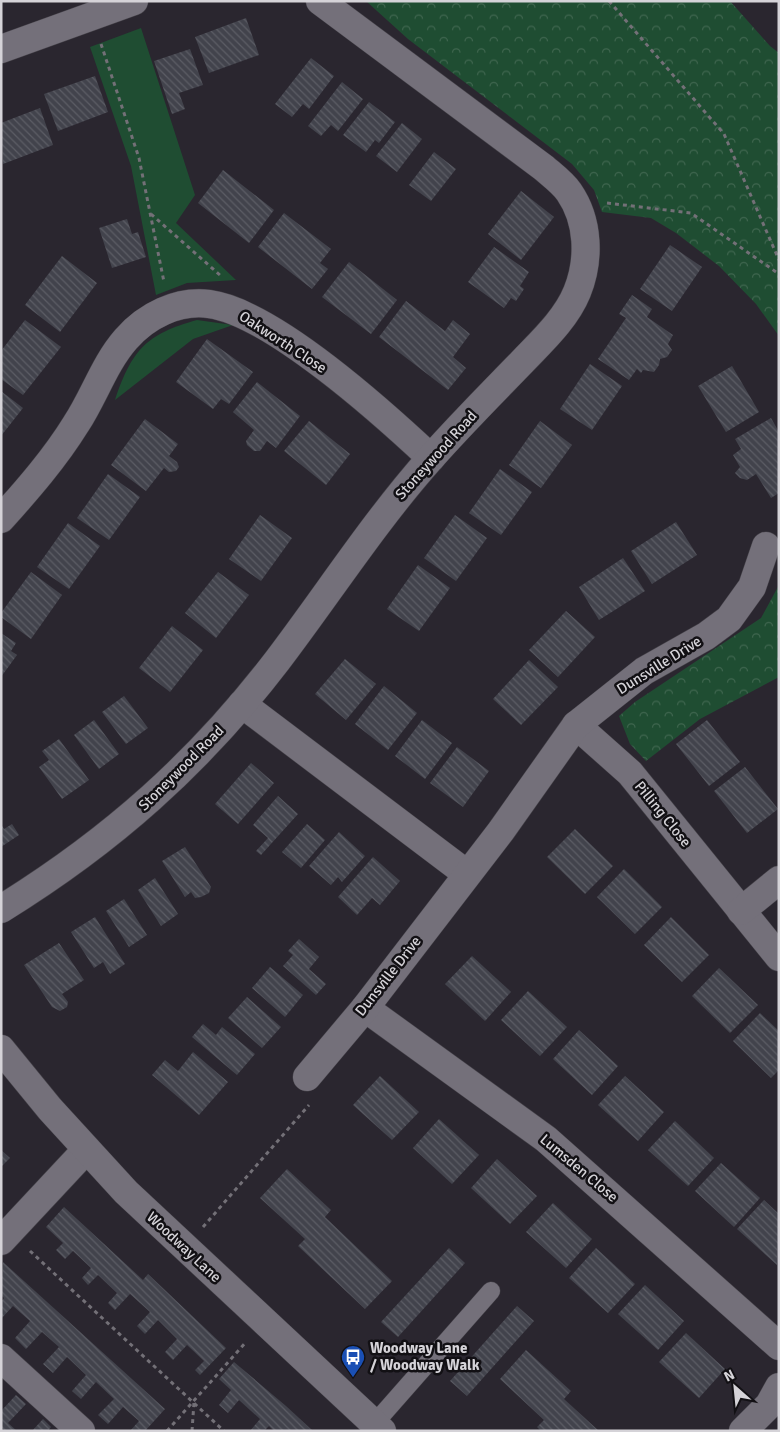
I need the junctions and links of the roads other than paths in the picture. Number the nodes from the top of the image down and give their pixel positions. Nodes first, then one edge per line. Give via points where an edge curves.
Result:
1 (134, 1) edge
2 (320, 1) edge
3 (1, 48) edge
4 (431, 458) junction
5 (1, 519) edge
6 (766, 546) dead end
7 (242, 704) junction
8 (576, 725) junction
9 (467, 874) junction
10 (779, 880) edge
11 (1, 909) edge
12 (741, 911) junction
13 (779, 957) edge
14 (365, 1008) junction
15 (1, 1049) edge
16 (307, 1077) road end
17 (86, 1150) junction
18 (5, 1236) edge
19 (491, 1291) dead end
20 (779, 1346) edge
21 (1, 1358) edge
22 (779, 1387) edge
23 (378, 1427) edge
24 (81, 1431) edge
25 (743, 1431) edge

1 - 3 street
2 - 4 street, Stoneywood Road via 544,168 568,191 579,210 586,237 585,265 577,292 565,313 551,332
4 - 5 street, Oakworth Close via 353,390 297,348 240,313 208,304 188,304 144,321 125,340 75,425 23,496
4 - 7 street, Stoneywood Road via 400,494
6 - 8 street, Dunsville Drive via 752,587 729,619 644,671
7 - 9 street
7 - 11 street, Stoneywood Road via 178,774 135,814 88,851
8 - 9 street, Dunsville Drive
8 - 12 street, Pilling Close via 630,773
9 - 14 street, Dunsville Drive
10 - 12 street
12 - 13 street, Pilling Close
14 - 16 street, Dunsville Drive
14 - 20 street, Lumsden Close via 546,1139
15 - 17 street, Woodway Lane
17 - 18 street
17 - 23 street, Woodway Lane via 185,1248
19 - 23 lane
21 - 24 street
22 - 25 street via 769,1405

